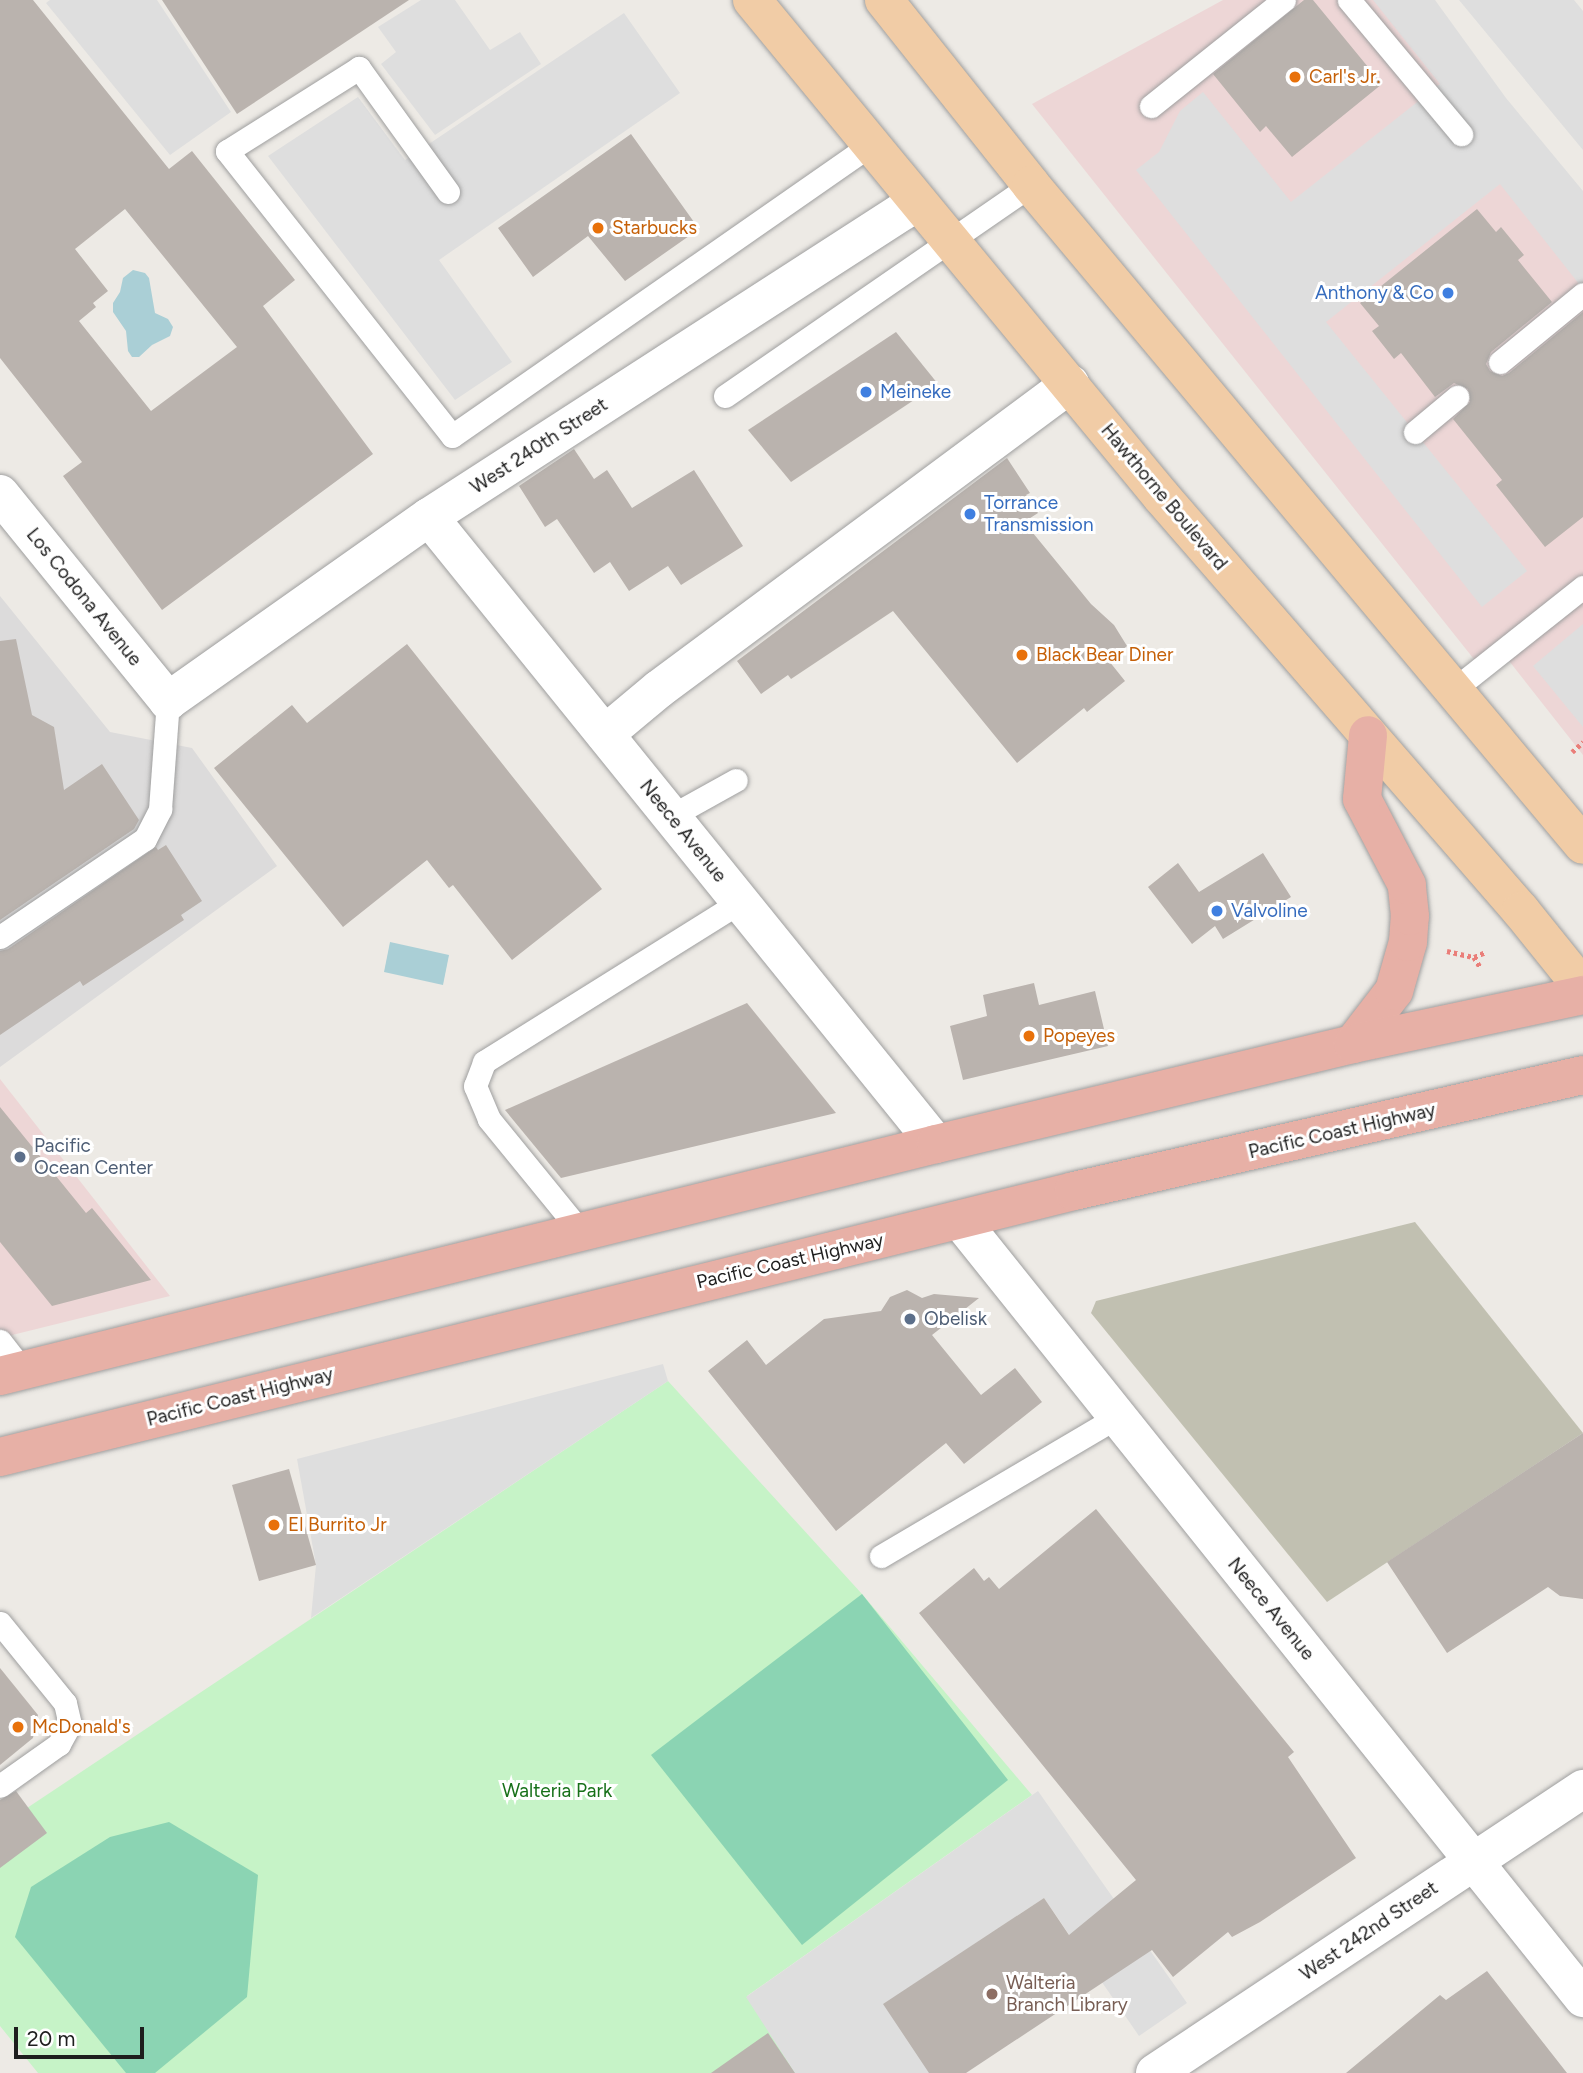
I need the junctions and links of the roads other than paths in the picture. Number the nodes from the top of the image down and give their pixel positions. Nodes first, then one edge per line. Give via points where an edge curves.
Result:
1 (752, 0) edge
2 (884, 0) edge
3 (1284, 0) edge
4 (1349, 0) edge
5 (1152, 106) dead end
6 (1461, 134) dead end
7 (870, 145) junction
8 (1031, 186) junction
9 (448, 192) dead end
10 (917, 202) junction
11 (948, 240) junction
12 (1583, 294) edge
13 (1500, 362) dead end
14 (1070, 384) junction
15 (725, 396) dead end
16 (1457, 397) dead end
17 (1415, 432) dead end
18 (0, 494) edge
19 (429, 517) junction
20 (1583, 587) edge
21 (1453, 690) junction
22 (168, 701) junction
23 (605, 734) junction
24 (1368, 735) junction
25 (736, 780) dead end
26 (671, 816) junction
27 (1583, 845) edge
28 (740, 902) junction
29 (0, 936) edge
30 (1583, 988) edge
31 (1583, 995) edge
32 (1353, 1044) junction
33 (1583, 1075) edge
34 (936, 1144) junction
35 (960, 1220) junction
36 (581, 1232) junction
37 (8, 1362) edge
38 (1117, 1417) junction
39 (0, 1457) edge
40 (881, 1556) dead end
41 (0, 1623) edge
42 (0, 1786) edge
43 (1583, 1789) edge
44 (1473, 1861) junction
45 (1583, 1998) edge
46 (1155, 2073) edge

1 - 7 main road, Hawthorne Boulevard
2 - 8 main road
3 - 5 lane
4 - 6 lane
7 - 9 lane via 452,436 227,151 359,68
7 - 10 main road, Hawthorne Boulevard
8 - 11 lane
8 - 21 main road
10 - 11 main road, Hawthorne Boulevard
10 - 19 street, West 240th Street
11 - 14 main road, Hawthorne Boulevard
11 - 15 lane
12 - 13 lane
14 - 23 street
14 - 24 main road, Hawthorne Boulevard
16 - 17 lane
18 - 22 street, Los Codona Avenue
19 - 22 street, West 240th Street
19 - 23 street, Neece Avenue
20 - 21 lane
21 - 27 main road
22 - 29 lane via 160,808 145,839
23 - 26 street, Neece Avenue
24 - 30 main road, Hawthorne Boulevard
24 - 32 highway via 1362,799 1407,885 1410,916 1394,991
25 - 26 lane
26 - 28 street, Neece Avenue
28 - 34 street, Neece Avenue
28 - 36 lane via 484,1062 475,1086 489,1119
31 - 32 highway
32 - 34 highway
33 - 35 highway, Pacific Coast Highway
34 - 36 highway
35 - 38 street, Neece Avenue
35 - 39 highway, Pacific Coast Highway
36 - 37 highway
38 - 40 lane
38 - 44 street, Neece Avenue
41 - 42 lane via 65,1703 70,1724 59,1744
43 - 44 street, West 242nd Street
44 - 45 street, Neece Avenue
44 - 46 street, West 242nd Street

